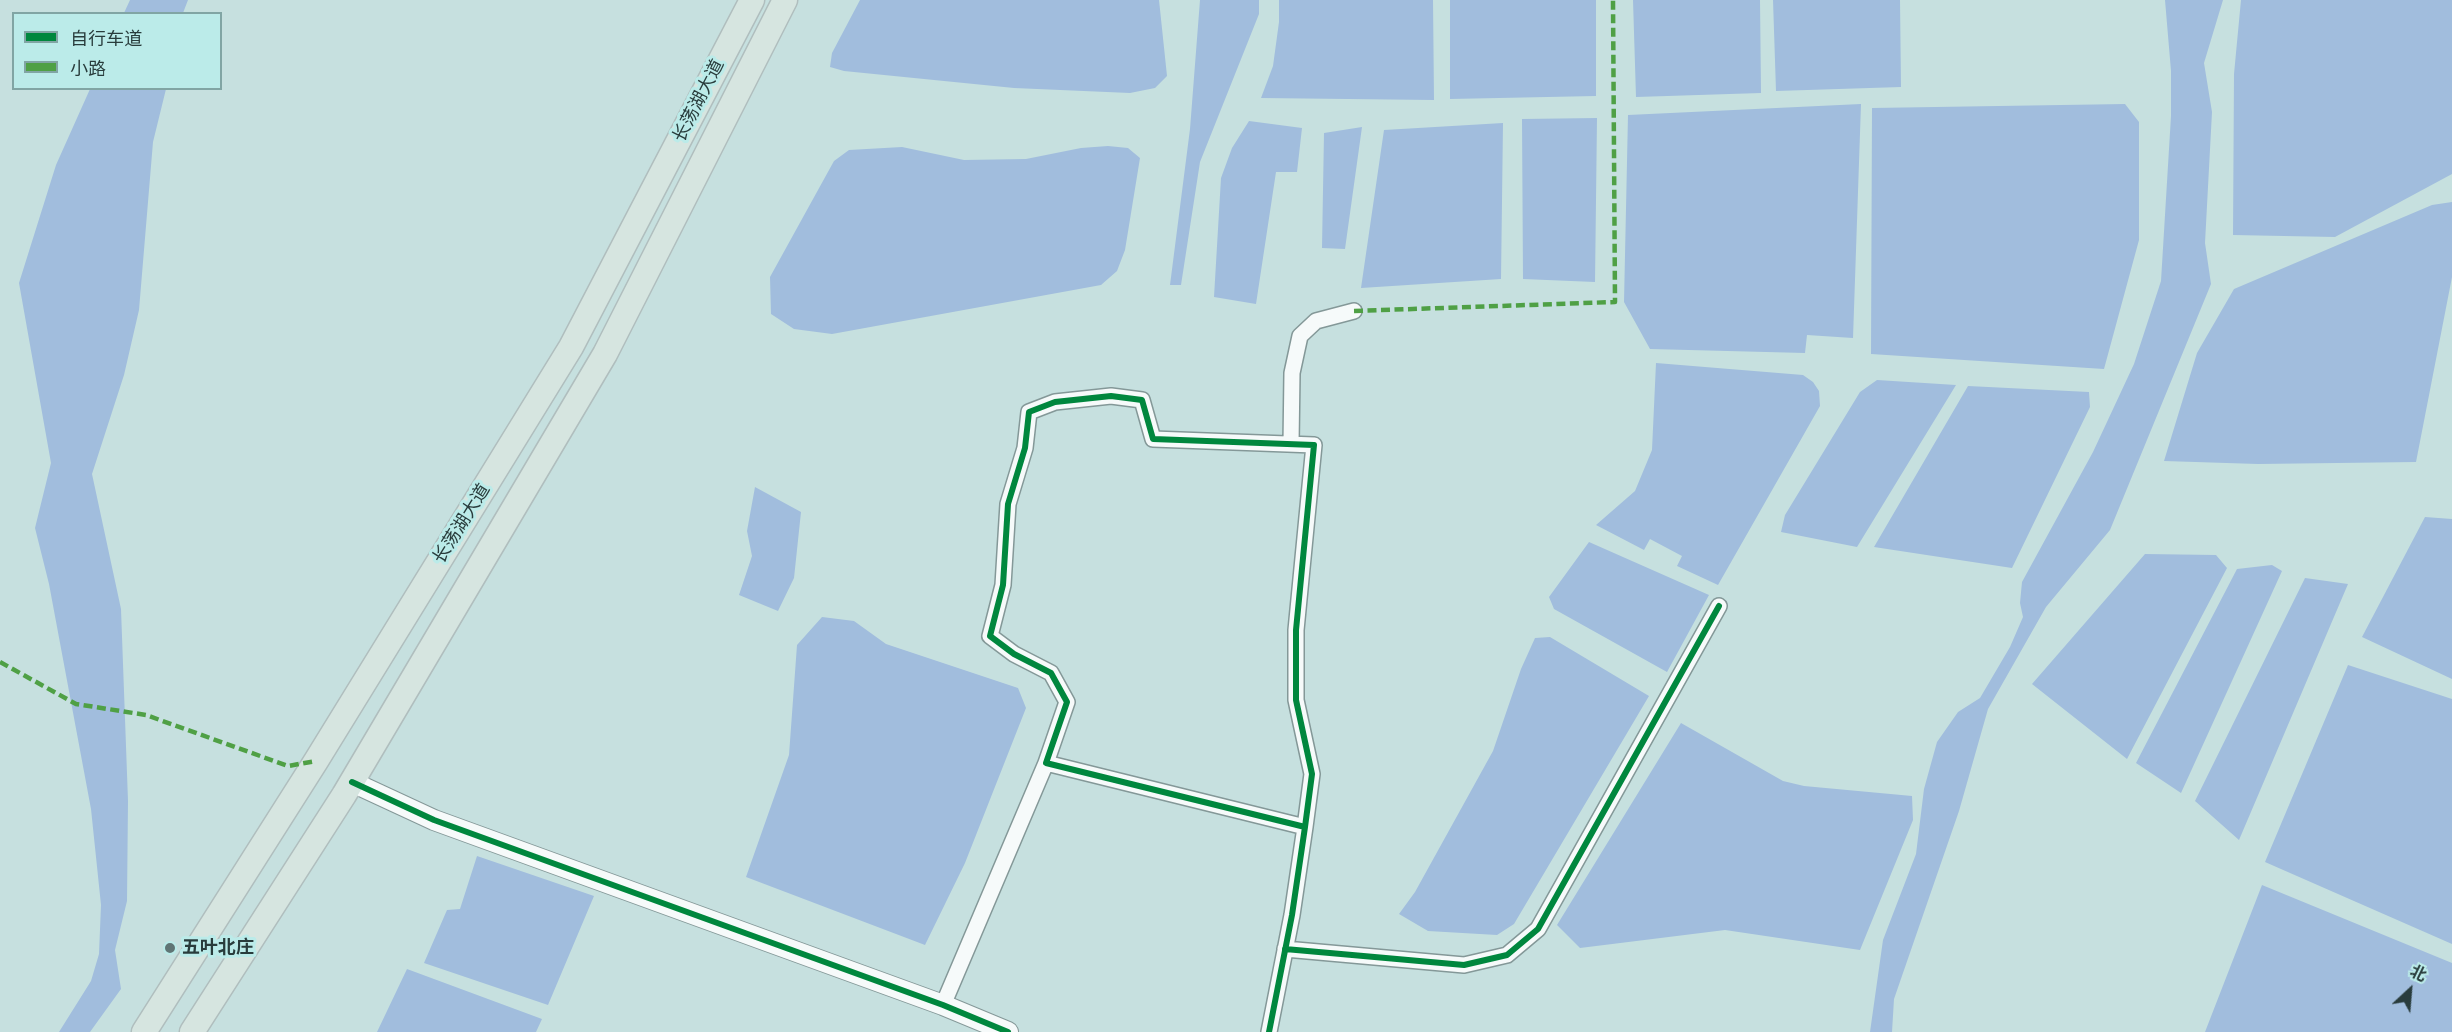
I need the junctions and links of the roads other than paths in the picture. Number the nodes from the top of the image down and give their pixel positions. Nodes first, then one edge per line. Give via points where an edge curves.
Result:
1 (752, 0) edge
2 (785, 0) edge
3 (1354, 311) dead end
4 (1291, 444) junction
5 (1719, 606) dead end
6 (1046, 763) junction
7 (352, 782) junction
8 (1305, 827) junction
9 (1285, 949) junction
10 (943, 1005) junction
11 (144, 1032) edge
12 (192, 1032) edge
13 (1008, 1032) edge
14 (1269, 1032) edge

1 - 11 main road, 长荡湖大道 via 571,347
2 - 7 main road, 长荡湖大道 via 605,354
3 - 4 street via 1316,321 1300,336 1292,373
4 - 6 street via 1153,439 1142,400 1111,396 1055,402 1029,412 1025,448 1008,504 1004,585 990,636 1051,673 1067,702
4 - 8 street via 1314,445 1296,630 1296,700 1312,774
5 - 9 street via 1538,929 1507,956 1464,966
6 - 8 street
6 - 10 street
7 - 10 street via 434,820
7 - 12 main road, 长荡湖大道
8 - 9 street
9 - 14 street
10 - 13 street

